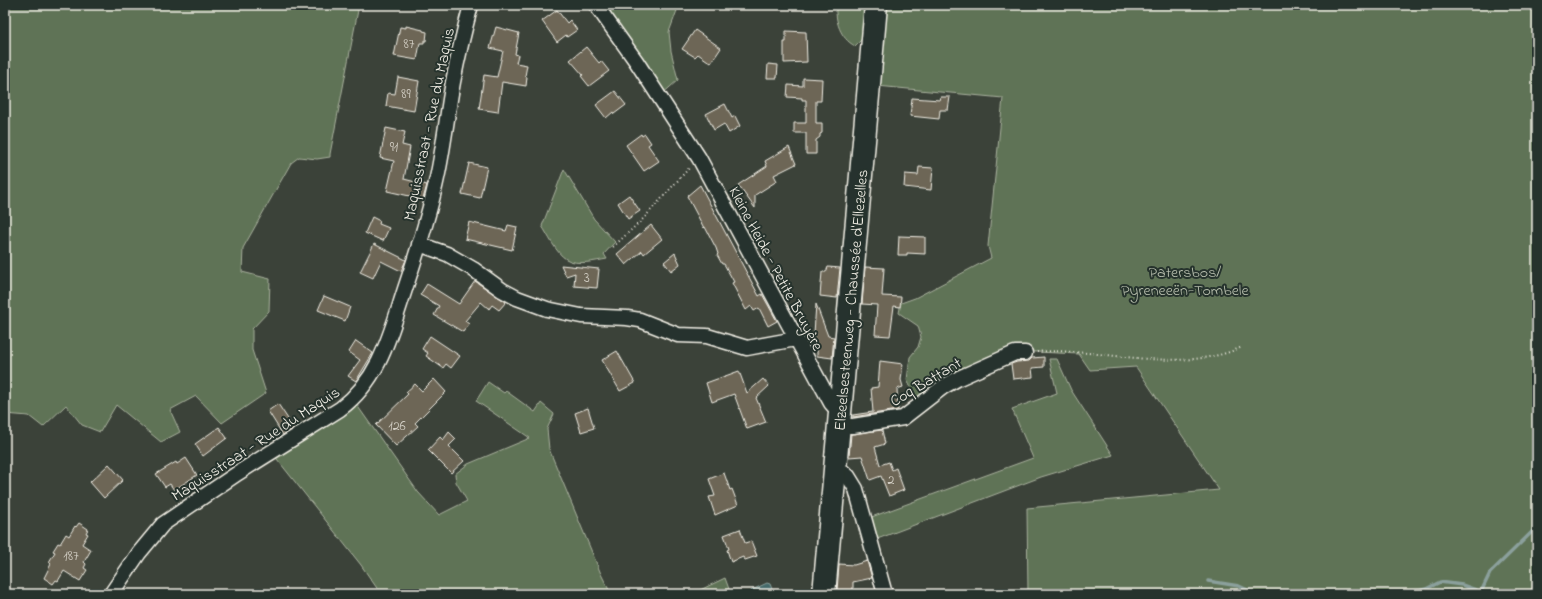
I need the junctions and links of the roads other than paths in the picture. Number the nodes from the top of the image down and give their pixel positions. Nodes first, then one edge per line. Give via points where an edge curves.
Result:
1 (471, 5) edge
2 (596, 5) edge
3 (876, 5) edge
4 (419, 244) junction
5 (796, 339) junction
6 (1025, 353) road end
7 (840, 420) junction
8 (835, 465) junction
9 (111, 594) edge
10 (824, 594) edge
11 (886, 594) edge

1 - 4 street, Maquisstraat - Rue du Maquis via 453,82 437,179
2 - 5 street, Kleine Heide - Petite Bruyère via 699,158
3 - 7 main road, Elzeelsesteenweg - Chaussée d'Ellezelles
4 - 5 street via 447,254 517,298 547,309 581,316 640,320 678,335 707,336 747,348
4 - 9 street, Maquisstraat - Rue du Maquis via 388,341 375,371 363,388 340,409 163,524 139,552
5 - 7 street, Kleine Heide - Petite Bruyère
6 - 7 street, Coq Battant via 1010,355 954,381 903,418 853,426
7 - 8 main road, Elzeelsesteenweg - Chaussée d'Ellezelles
8 - 10 main road, Elzeelsesteenweg - Chaussée d'Ellezelles
8 - 11 street via 848,476 856,489

